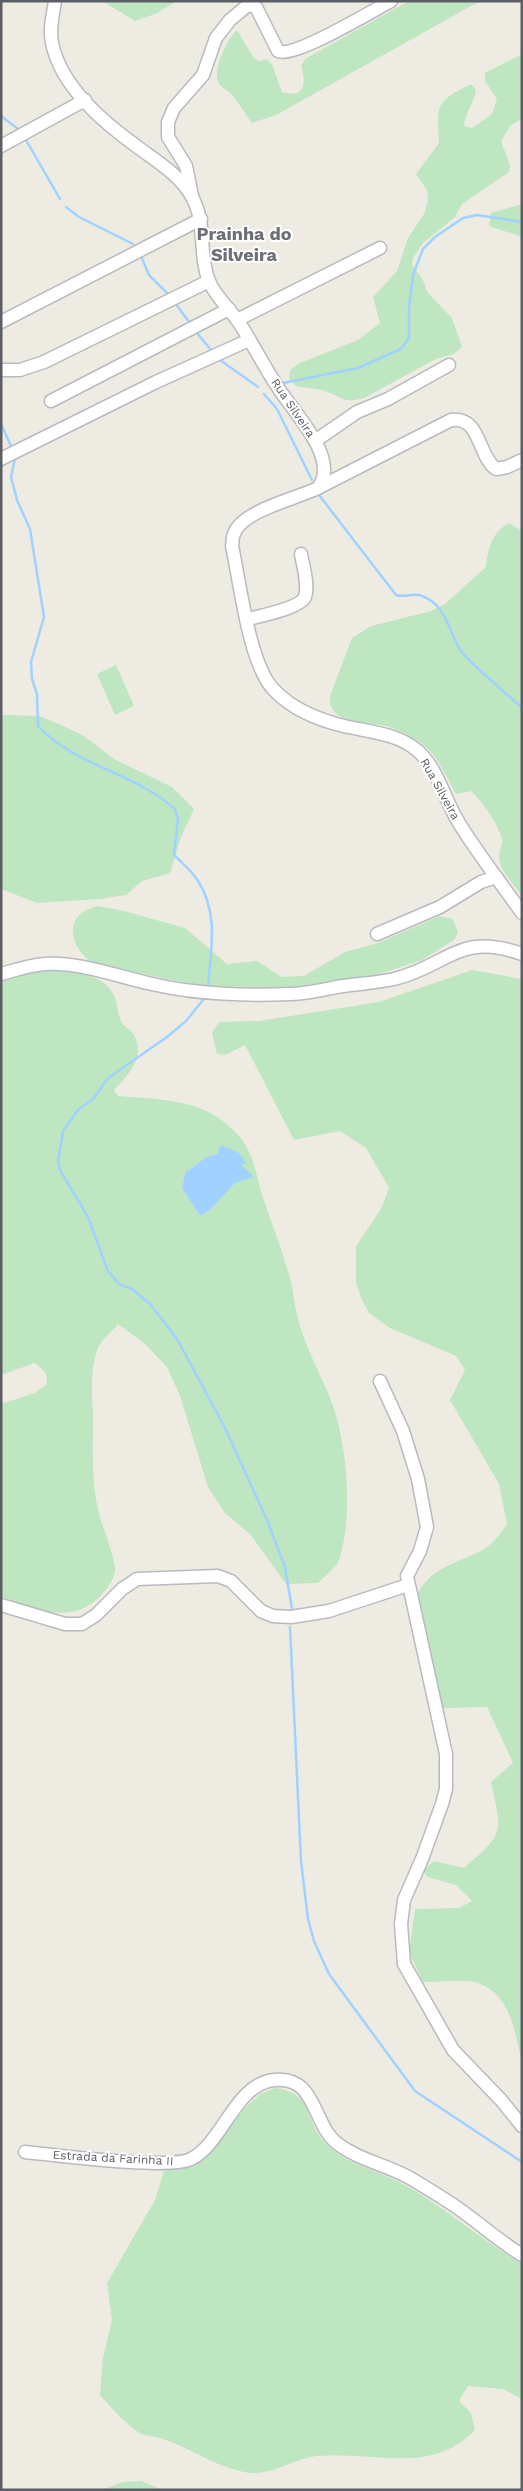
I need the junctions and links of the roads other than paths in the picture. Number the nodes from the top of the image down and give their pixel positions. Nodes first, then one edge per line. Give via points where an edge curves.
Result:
1 (55, 1) edge
2 (391, 1) edge
3 (85, 100) junction
4 (1, 146) edge
5 (192, 196) junction
6 (201, 218) junction
7 (380, 248) dead end
8 (209, 281) junction
9 (229, 309) junction
10 (237, 320) junction
11 (1, 322) edge
12 (249, 340) junction
13 (449, 365) dead end
14 (1, 370) edge
15 (51, 401) dead end
16 (315, 441) junction
17 (1, 460) edge
18 (522, 460) edge
19 (318, 488) junction
20 (301, 554) dead end
21 (248, 619) junction
22 (496, 877) junction
23 (522, 913) edge
24 (377, 934) dead end
25 (522, 954) edge
26 (1, 974) edge
27 (380, 1380) dead end
28 (408, 1584) junction
29 (1, 1604) edge
30 (522, 2126) edge
31 (25, 2152) dead end
32 (522, 2255) edge

1 - 3 street, Rua Silveira via 51,31 56,56 61,70
2 - 5 street via 318,40 285,53 278,51 256,7 248,5 238,13 216,38 203,75 174,108 167,126 168,137 186,166
3 - 4 street
3 - 5 street, Rua Silveira via 133,144 174,175
5 - 6 street, Rua Silveira
6 - 8 street, Rua Silveira via 203,258
6 - 11 street
7 - 10 street
8 - 9 street, Rua Silveira
8 - 14 street via 44,362 20,370
9 - 10 street, Rua Silveira
9 - 15 street
10 - 12 street, Rua Silveira
12 - 16 street, Rua Silveira
12 - 17 street via 156,382
13 - 16 street via 388,399 356,412
16 - 19 street, Rua Silveira via 324,467
18 - 19 street via 507,468 496,469 489,464 477,434 467,422 451,420
19 - 21 street, Rua Silveira via 256,513 237,528 232,546
20 - 21 street via 306,588 304,598 298,604
21 - 22 street, Rua Silveira via 259,664 273,689 284,698 308,714 400,739 420,752 458,822
22 - 23 street, Rua Silveira
22 - 24 street via 481,882 440,907
25 - 26 street via 498,947 473,945 419,971 393,979 289,994 206,992 159,986 61,964 30,966
27 - 28 street via 404,1431 427,1527 420,1551 407,1576
28 - 29 street via 329,1610 291,1617 273,1616 261,1611 231,1581 218,1576 137,1579 82,1624 65,1624
28 - 30 street via 446,1754 447,1777 442,1804 404,1900 401,1933 404,1964 453,2050
31 - 32 street, Estrada da Farinha II via 164,2163 191,2159 256,2087 274,2080 290,2082 302,2087 311,2097 325,2131 338,2144 415,2181

